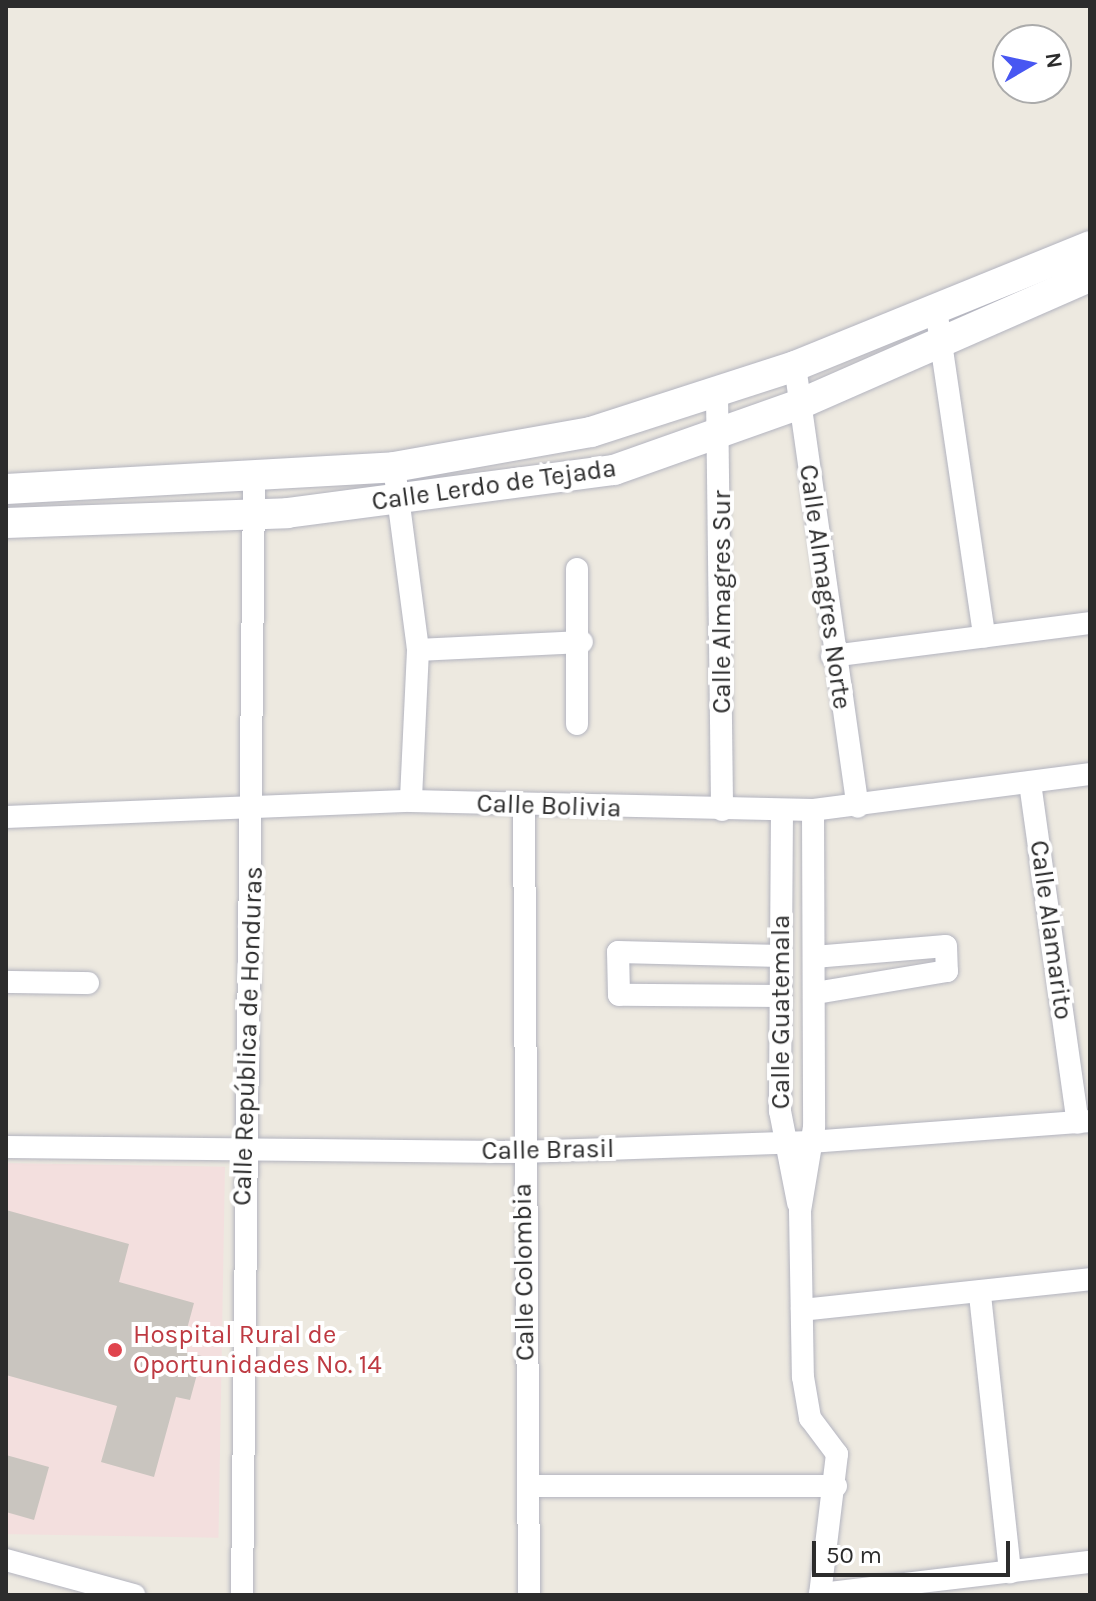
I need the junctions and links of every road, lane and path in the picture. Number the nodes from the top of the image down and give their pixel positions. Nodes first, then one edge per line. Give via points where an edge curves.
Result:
1 (1087, 269) edge
2 (936, 309) junction
3 (942, 339) junction
4 (795, 366) junction
5 (717, 394) junction
6 (800, 404) junction
7 (722, 435) junction
8 (394, 467) junction
9 (254, 478) junction
10 (6, 489) edge
11 (397, 501) junction
12 (256, 513) junction
13 (6, 523) edge
14 (577, 569) dead end
15 (1090, 623) edge
16 (984, 636) junction
17 (582, 642) junction
18 (418, 650) junction
19 (832, 656) junction
20 (577, 724) dead end
21 (1090, 774) edge
22 (1030, 783) junction
23 (411, 801) junction
24 (524, 806) junction
25 (858, 807) junction
26 (722, 810) junction
27 (782, 810) junction
28 (813, 810) junction
29 (7, 811) edge
30 (254, 811) junction
31 (781, 956) junction
32 (814, 957) junction
33 (6, 982) edge
34 (88, 983) dead end
35 (815, 993) junction
36 (781, 996) junction
37 (1084, 1122) edge
38 (781, 1142) junction
39 (811, 1142) junction
40 (6, 1147) edge
41 (243, 1151) junction
42 (521, 1152) junction
43 (800, 1211) junction
44 (1090, 1279) edge
45 (980, 1295) junction
46 (802, 1310) junction
47 (529, 1486) junction
48 (836, 1486) junction
49 (6, 1560) edge
50 (1090, 1562) edge
51 (1010, 1572) junction
52 (134, 1595) edge
53 (242, 1595) edge
54 (529, 1595) edge
55 (820, 1595) edge

1 - 2 street, Calle Lerdo de Tejada
1 - 3 street, Calle Lerdo de Tejada
2 - 3 street
2 - 4 street, Calle Lerdo de Tejada
3 - 6 street, Calle Lerdo de Tejada
3 - 16 street
4 - 5 street, Calle Lerdo de Tejada
4 - 6 street, Calle Almagres Norte
5 - 7 street, Calle Almagres Sur
5 - 8 street, Calle Lerdo de Tejada via 591,432
6 - 7 street, Calle Lerdo de Tejada
6 - 19 street, Calle Almagres Norte
7 - 11 street, Calle Lerdo de Tejada via 614,470
7 - 26 street, Calle Almagres Sur
8 - 9 street, Calle Lerdo de Tejada
8 - 11 street
9 - 10 street, Calle Lerdo de Tejada
9 - 12 street, Calle República de Honduras
11 - 12 street, Calle Lerdo de Tejada
11 - 18 street
12 - 13 street, Calle Lerdo de Tejada
12 - 30 street, Calle República de Honduras
14 - 17 street
15 - 16 street
16 - 19 street
17 - 18 street
17 - 20 street
18 - 23 street
19 - 25 street, Calle Almagres Norte
21 - 22 street, Calle Bolivia
22 - 25 street, Calle Bolivia
22 - 37 street, Calle Alamarito
23 - 24 street, Calle Bolivia
23 - 30 street, Calle Bolivia
24 - 26 street, Calle Bolivia
24 - 42 street, Calle Colombia
25 - 28 street, Calle Bolivia
26 - 27 street, Calle Bolivia
27 - 28 street, Calle Bolivia
27 - 31 street, Calle Guatemala
28 - 32 street, Calle Guatemala
29 - 30 street, Calle Bolivia
30 - 41 street, Calle República de Honduras
31 - 36 street, Calle Guatemala
31 - 36 street via 618,952 619,995
32 - 35 street, Calle Guatemala
32 - 35 street via 946,946 947,971
33 - 34 street
35 - 39 street, Calle Guatemala
36 - 38 street, Calle Guatemala
37 - 39 street, Calle Brasil
38 - 39 street, Calle Brasil
38 - 42 street, Calle Brasil
38 - 43 street, Calle Guatemala
39 - 43 street, Calle Guatemala
40 - 41 street, Calle Brasil
41 - 42 street, Calle Brasil
41 - 53 street, Calle República de Honduras
42 - 47 street, Calle Colombia
43 - 46 street, Calle Guatemala
44 - 45 street
45 - 46 street
45 - 51 street
46 - 48 street, Calle Guatemala via 810,1418 837,1454
47 - 48 street
47 - 54 street, Calle Colombia
48 - 55 street, Calle Guatemala
49 - 52 street
50 - 51 street
51 - 55 street

